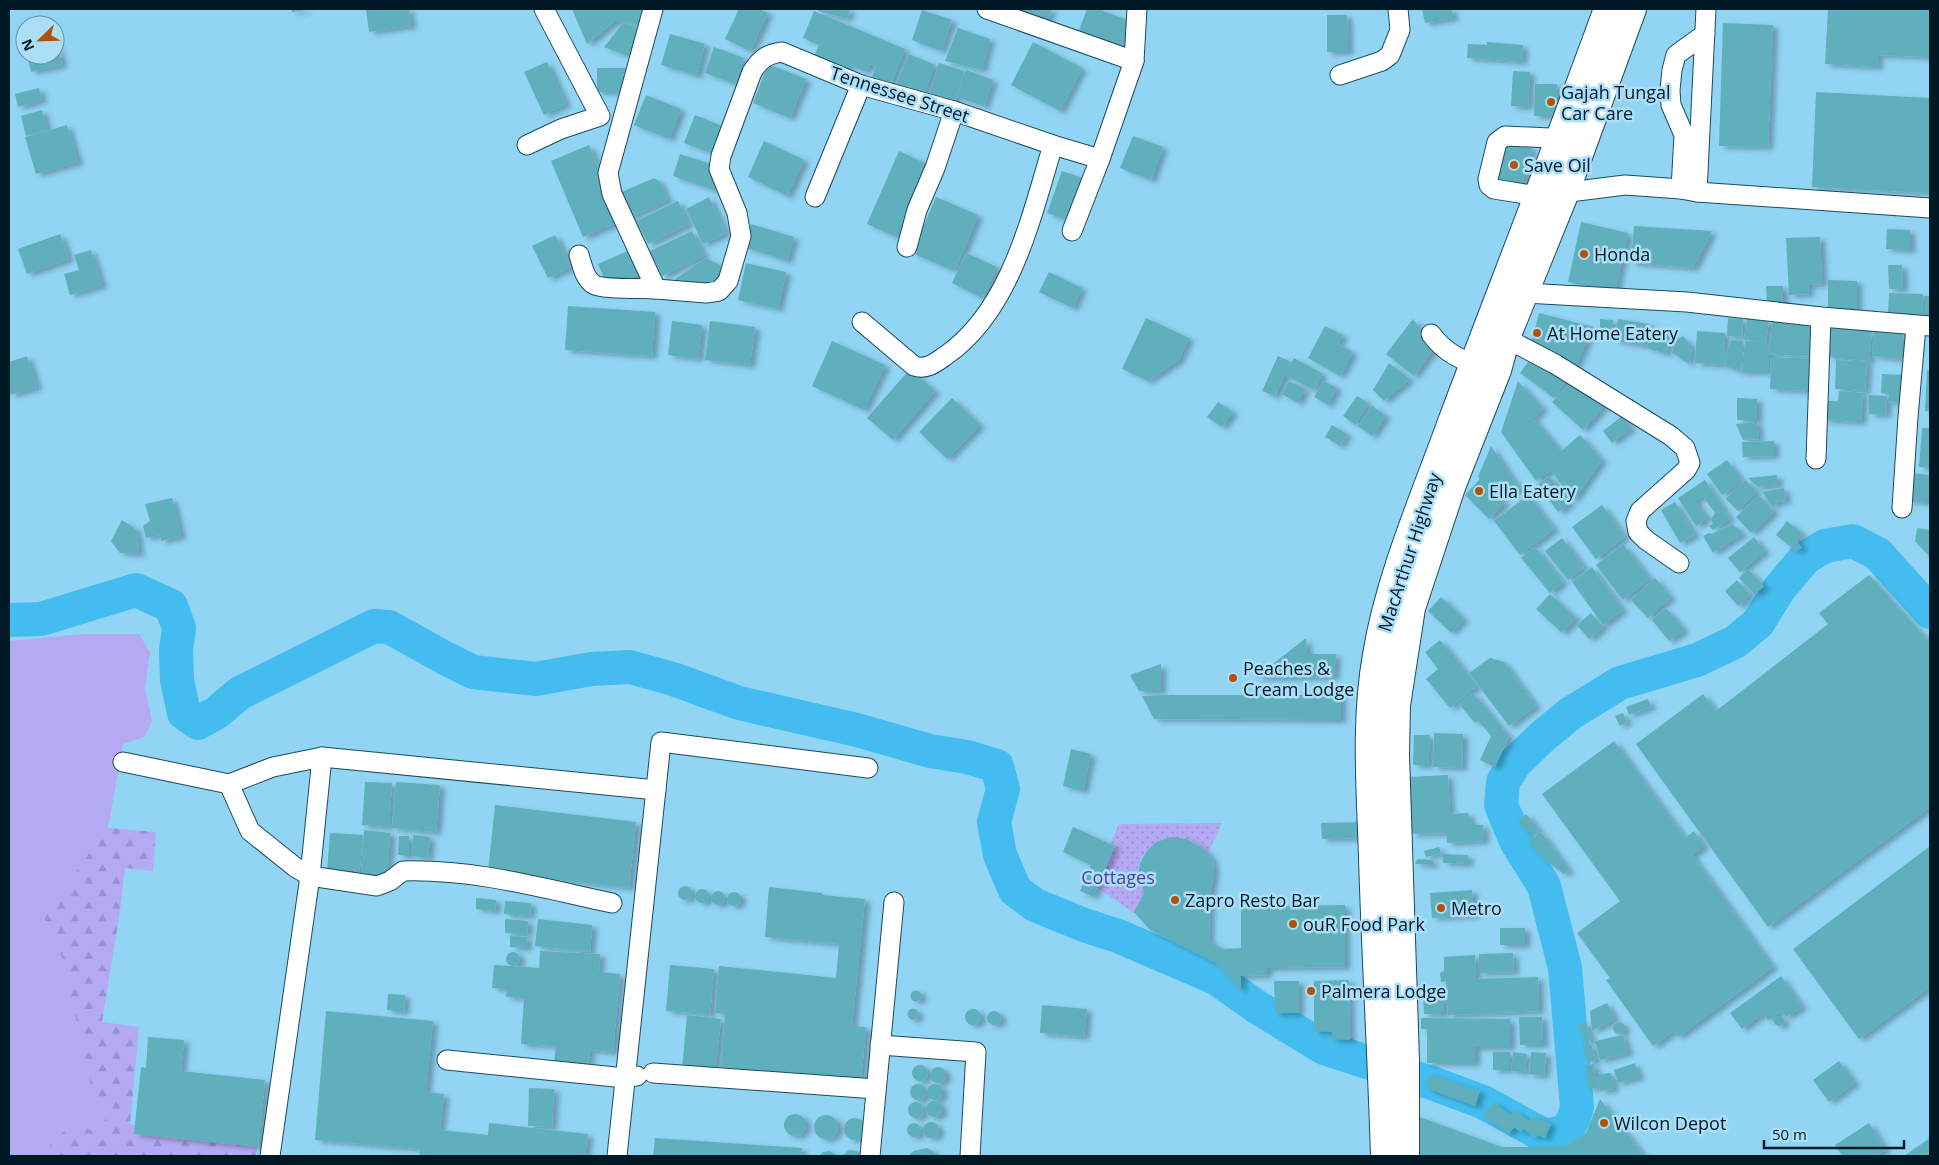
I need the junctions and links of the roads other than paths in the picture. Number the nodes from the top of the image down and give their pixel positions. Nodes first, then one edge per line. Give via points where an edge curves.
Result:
1 (544, 9) edge
2 (653, 9) edge
3 (987, 9) edge
4 (1137, 9) edge
5 (1398, 9) edge
6 (1608, 9) edge
7 (1632, 9) edge
8 (1706, 9) edge
9 (1705, 34) junction
10 (1134, 61) junction
11 (1340, 75) dead end
12 (861, 85) junction
13 (954, 111) junction
14 (600, 116) junction
15 (1679, 122) junction
16 (1701, 122) junction
17 (622, 124) junction
18 (1571, 139) junction
19 (527, 145) dead end
20 (1053, 145) junction
21 (1100, 159) junction
22 (1689, 191) junction
23 (1565, 192) junction
24 (1538, 196) junction
25 (815, 197) dead end
26 (1930, 208) edge
27 (1072, 231) dead end
28 (907, 247) dead end
29 (580, 255) dead end
30 (656, 289) junction
31 (1513, 291) junction
32 (1821, 317) junction
33 (862, 322) dead end
34 (1923, 326) edge
35 (1431, 334) dead end
36 (1496, 334) junction
37 (1486, 367) junction
38 (1816, 459) dead end
39 (1902, 508) dead end
40 (1679, 564) dead end
41 (322, 757) junction
42 (123, 762) dead end
43 (868, 768) dead end
44 (229, 784) junction
45 (656, 790) junction
46 (310, 876) junction
47 (894, 902) dead end
48 (612, 903) dead end
49 (880, 1045) junction
50 (446, 1060) dead end
51 (640, 1075) junction
52 (876, 1089) junction
53 (1394, 1130) junction
54 (270, 1156) edge
55 (617, 1156) edge
56 (870, 1156) edge
57 (970, 1156) edge
58 (1385, 1156) edge
59 (1405, 1156) edge

1 - 14 street
2 - 17 street
3 - 10 street
4 - 10 street
5 - 11 street via 1400,30 1390,55 1382,61
6 - 18 highway, MacArthur Highway
7 - 18 highway, MacArthur Highway
8 - 9 street
9 - 15 street via 1676,55 1672,70 1672,105
9 - 16 street
10 - 21 street
12 - 13 street, Tennessee Street
12 - 25 street
12 - 30 street, Tennessee Street via 782,52 768,54 758,62 721,156 720,169 737,213 741,236 728,281 719,291 706,293
13 - 20 street, Tennessee Street
13 - 28 street via 917,210
14 - 17 street
14 - 19 street
15 - 16 street
15 - 22 street via 1684,135
16 - 22 street
17 - 30 street via 608,173 609,182
18 - 23 highway, MacArthur Highway
18 - 24 highway, MacArthur Highway
18 - 24 street via 1505,136 1497,142 1489,185 1494,189
20 - 21 street, Tennessee Street
20 - 33 street via 1024,241 986,318 957,348 924,369 914,366
21 - 27 street
22 - 23 street via 1625,185
22 - 26 street
23 - 24 street
23 - 31 highway, MacArthur Highway
24 - 31 highway, MacArthur Highway
29 - 30 street, Tennessee Street via 586,276 593,284
31 - 32 street via 1687,302
31 - 36 highway, MacArthur Highway
32 - 34 street
32 - 38 street
34 - 39 street via 1908,417
35 - 37 street via 1458,359
36 - 37 highway, MacArthur Highway
36 - 40 street via 1555,364 1685,448 1690,463 1686,470 1640,511 1636,521 1638,532 1646,540
37 - 53 highway, MacArthur Highway via 1405,553 1377,655 1371,707 1370,770 1386,886
41 - 44 street via 273,768
41 - 45 street
41 - 46 street
42 - 44 street
43 - 45 street via 661,742
44 - 46 street via 250,831
45 - 51 street
46 - 48 street via 377,886 390,881 403,870 490,876
46 - 54 street
47 - 49 street
49 - 52 street
49 - 57 street via 976,1052
50 - 51 street
51 - 52 street
51 - 55 street
52 - 56 street
53 - 58 highway, MacArthur Highway
53 - 59 highway, MacArthur Highway

